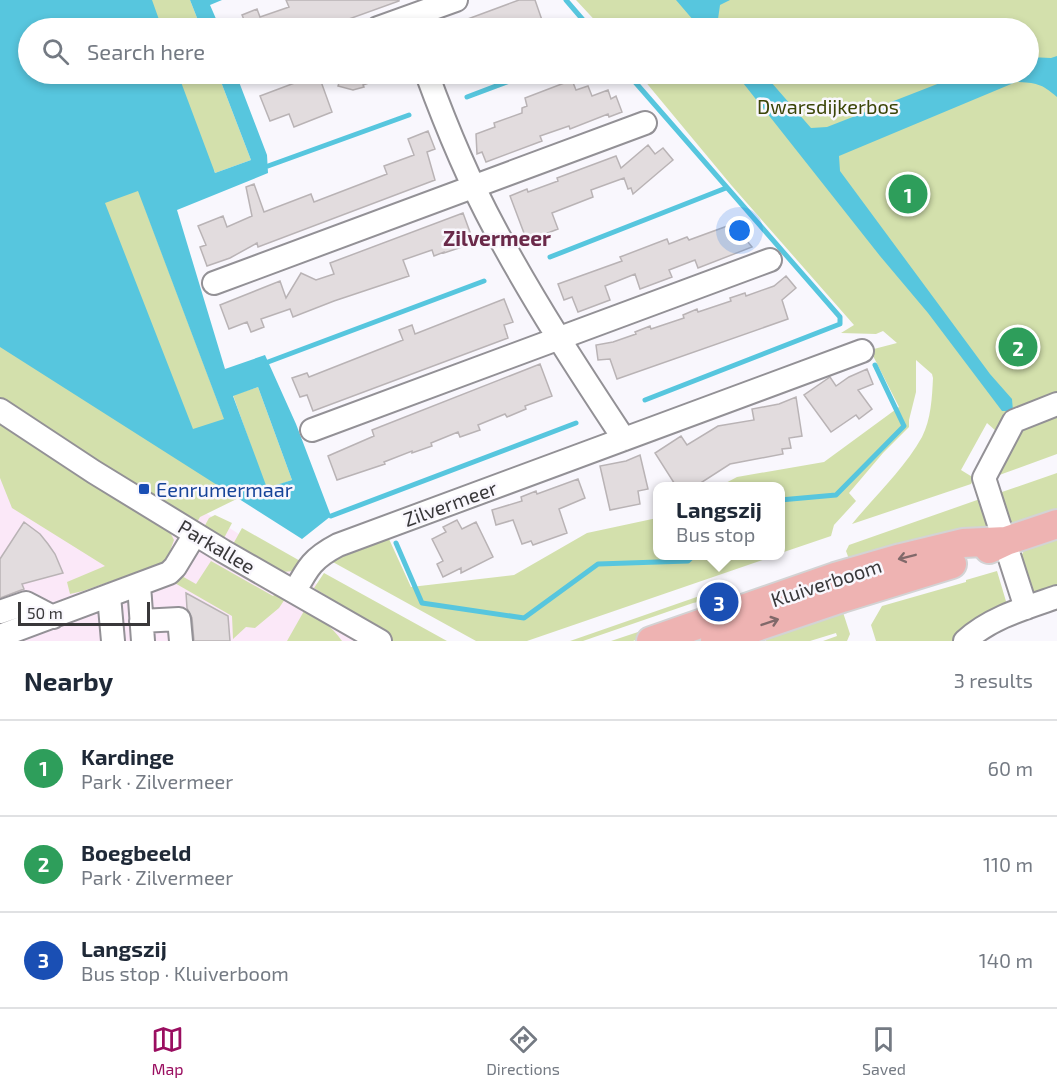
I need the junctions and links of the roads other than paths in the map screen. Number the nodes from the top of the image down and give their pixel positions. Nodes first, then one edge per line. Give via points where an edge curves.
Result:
1 (456, 0) edge
2 (406, 16) edge
3 (431, 84) edge
4 (645, 123) dead end
5 (473, 186) junction
6 (770, 260) dead end
7 (214, 283) dead end
8 (558, 338) junction
9 (862, 351) dead end
10 (1057, 404) edge
11 (0, 410) edge
12 (312, 430) dead end
13 (624, 440) junction
14 (1057, 524) edge
15 (195, 534) junction
16 (1006, 541) junction
17 (139, 585) junction
18 (295, 591) junction
19 (109, 596) junction
20 (1057, 597) edge
21 (1026, 608) junction
22 (0, 612) edge
23 (53, 617) junction
24 (345, 620) junction
25 (142, 631) edge
26 (0, 636) edge
27 (113, 641) edge
28 (181, 641) edge
29 (361, 641) edge
30 (380, 641) edge
31 (651, 641) edge
32 (715, 641) edge
33 (965, 641) edge

1 - 2 street
3 - 5 street
4 - 5 street
5 - 7 street
5 - 8 street
6 - 8 street
8 - 12 street
8 - 13 street
9 - 13 street, Zilvermeer
10 - 16 street via 1014,421 984,478
11 - 15 street, Parkallee
13 - 18 street, Zilvermeer via 338,545 311,562
14 - 16 main road, Kluiverboom
15 - 17 street via 169,573
15 - 18 street, Parkallee
16 - 21 street
16 -> 31 main road, Kluiverboom via 963,543 901,558
32 -> 16 main road, Kluiverboom via 972,557
17 - 19 street
17 - 25 street
18 - 24 street, Parkallee
19 - 23 street
19 - 27 street
20 - 21 street
21 - 33 street via 989,624
22 - 23 street via 26,603
23 - 26 street
24 - 29 street, Parkallee
24 - 30 street, Parkallee
25 - 28 street via 179,618

